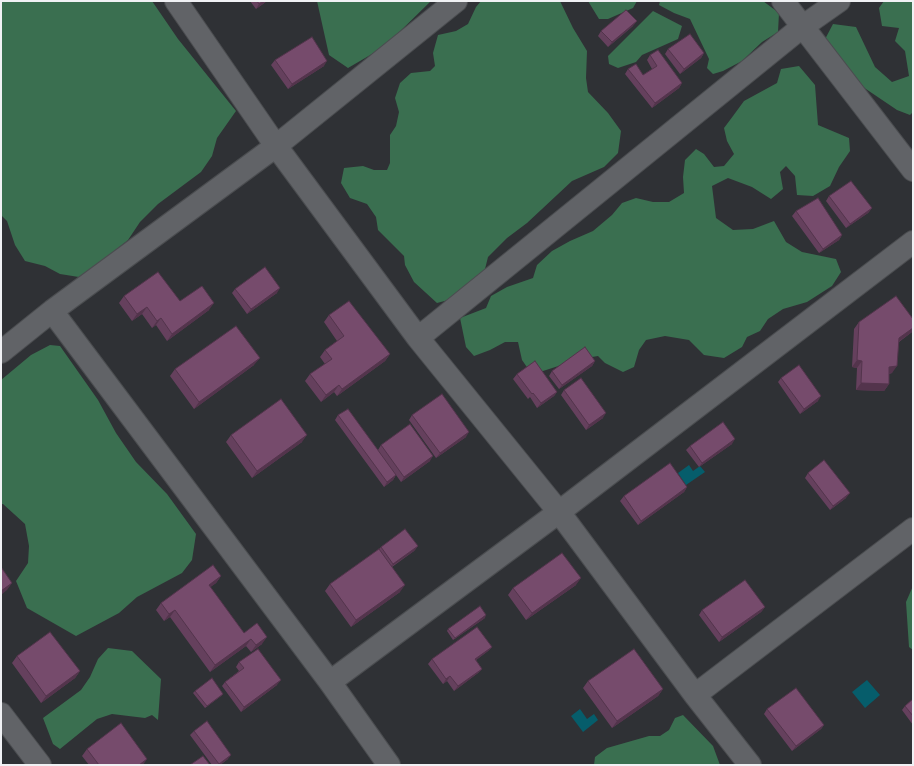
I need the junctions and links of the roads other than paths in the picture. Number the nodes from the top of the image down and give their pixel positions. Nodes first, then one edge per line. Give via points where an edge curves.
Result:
1 (176, 1) edge
2 (456, 1) edge
3 (783, 1) edge
4 (839, 1) edge
5 (802, 27) junction
6 (276, 146) junction
7 (913, 170) edge
8 (913, 242) edge
9 (52, 311) junction
10 (418, 338) junction
11 (1, 352) edge
12 (559, 512) junction
13 (913, 529) edge
14 (330, 682) junction
15 (695, 695) junction
16 (1, 714) edge
17 (40, 765) edge
18 (389, 765) edge
19 (750, 765) edge

1 - 6 street
2 - 6 street
3 - 5 street
4 - 5 street
5 - 7 street
5 - 10 street
6 - 9 street
6 - 10 street
8 - 12 street
9 - 11 street
9 - 14 street
10 - 12 street
12 - 14 street
12 - 15 street
13 - 15 street
14 - 18 street
15 - 19 street
16 - 17 street

